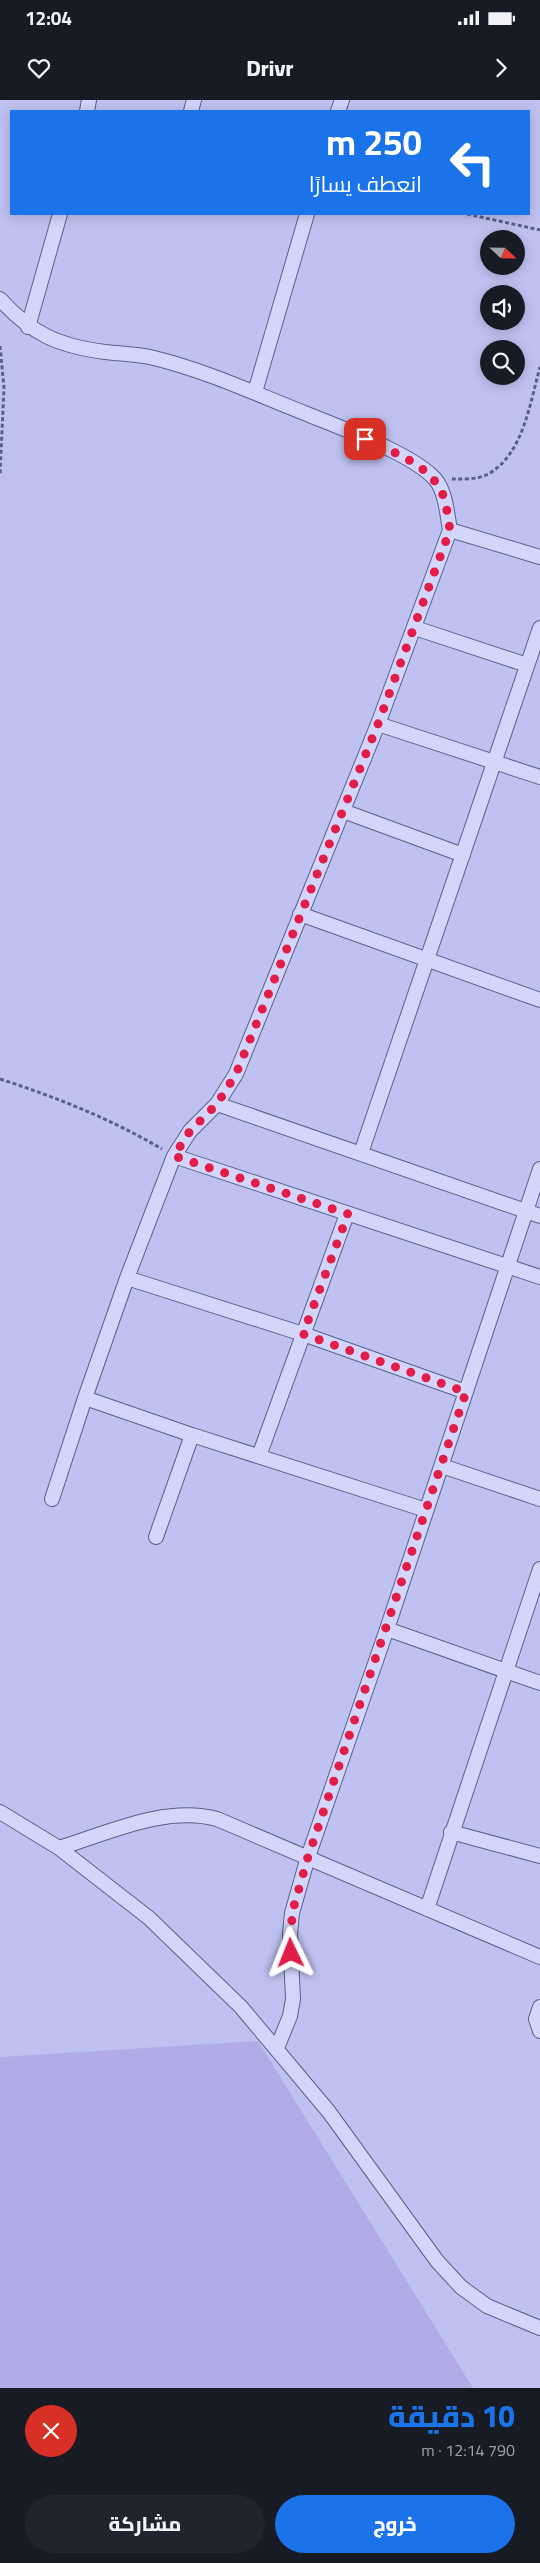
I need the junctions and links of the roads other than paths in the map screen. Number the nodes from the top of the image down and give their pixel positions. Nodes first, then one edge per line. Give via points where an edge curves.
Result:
1 (60, 215) edge
2 (307, 215) edge
3 (0, 299) edge
4 (28, 327) junction
5 (255, 392) junction
6 (450, 530) junction
7 (540, 557) edge
8 (415, 628) junction
9 (540, 628) edge
10 (527, 665) junction
11 (378, 724) junction
12 (494, 762) junction
13 (540, 777) edge
14 (343, 811) junction
15 (463, 855) junction
16 (300, 914) junction
17 (427, 960) junction
18 (540, 1000) edge
19 (217, 1104) junction
20 (361, 1153) junction
21 (174, 1156) junction
22 (540, 1169) edge
23 (526, 1211) junction
24 (348, 1214) junction
25 (540, 1216) edge
26 (508, 1267) junction
27 (127, 1278) junction
28 (540, 1278) edge
29 (303, 1334) junction
30 (466, 1392) junction
31 (85, 1398) junction
32 (192, 1435) junction
33 (259, 1456) junction
34 (442, 1466) junction
35 (52, 1499) dead end
36 (540, 1499) edge
37 (426, 1510) junction
38 (156, 1537) dead end
39 (540, 1569) edge
40 (388, 1629) junction
41 (505, 1670) junction
42 (540, 1683) edge
43 (0, 1812) edge
44 (451, 1832) junction
45 (59, 1848) junction
46 (540, 1856) edge
47 (308, 1857) junction
48 (427, 1909) junction
49 (540, 1957) edge
50 (540, 2007) edge
51 (540, 2031) edge
52 (276, 2048) junction
53 (540, 2328) edge

1 - 4 street
2 - 5 street
3 - 4 street
4 - 5 street via 69,346 151,357 202,371
5 - 6 street via 419,466 435,480 444,496
6 - 7 street
6 - 8 street
8 - 10 street
8 - 11 street
9 - 10 street
10 - 12 street
11 - 12 street
11 - 14 street
12 - 13 street
12 - 15 street
14 - 15 street
14 - 16 street
15 - 17 street
16 - 17 street
16 - 19 street via 236,1074
17 - 18 street
17 - 20 street
19 - 20 street
19 - 21 street via 190,1131
20 - 23 street
21 - 24 street
21 - 27 street
22 - 23 street
23 - 25 street
23 - 26 street
24 - 26 street
24 - 29 street
26 - 28 street
26 - 30 street
27 - 29 street
27 - 31 street
29 - 30 street
29 - 33 street
30 - 34 street
31 - 32 street
31 - 35 street
32 - 33 street
32 - 38 street
33 - 37 street
34 - 36 street
34 - 37 street
37 - 40 street
39 - 41 street
40 - 41 street
40 - 47 street
41 - 42 street
41 - 44 street
43 - 45 street
44 - 46 street
44 - 48 street
45 - 47 street via 134,1825 169,1817 202,1815 232,1824
45 - 52 street via 149,1918 241,2007
47 - 48 street
47 - 52 street via 292,1913 293,1999 290,2016
48 - 49 street
50 - 51 street via 536,2019
52 - 53 street via 330,2112 460,2287 487,2306

